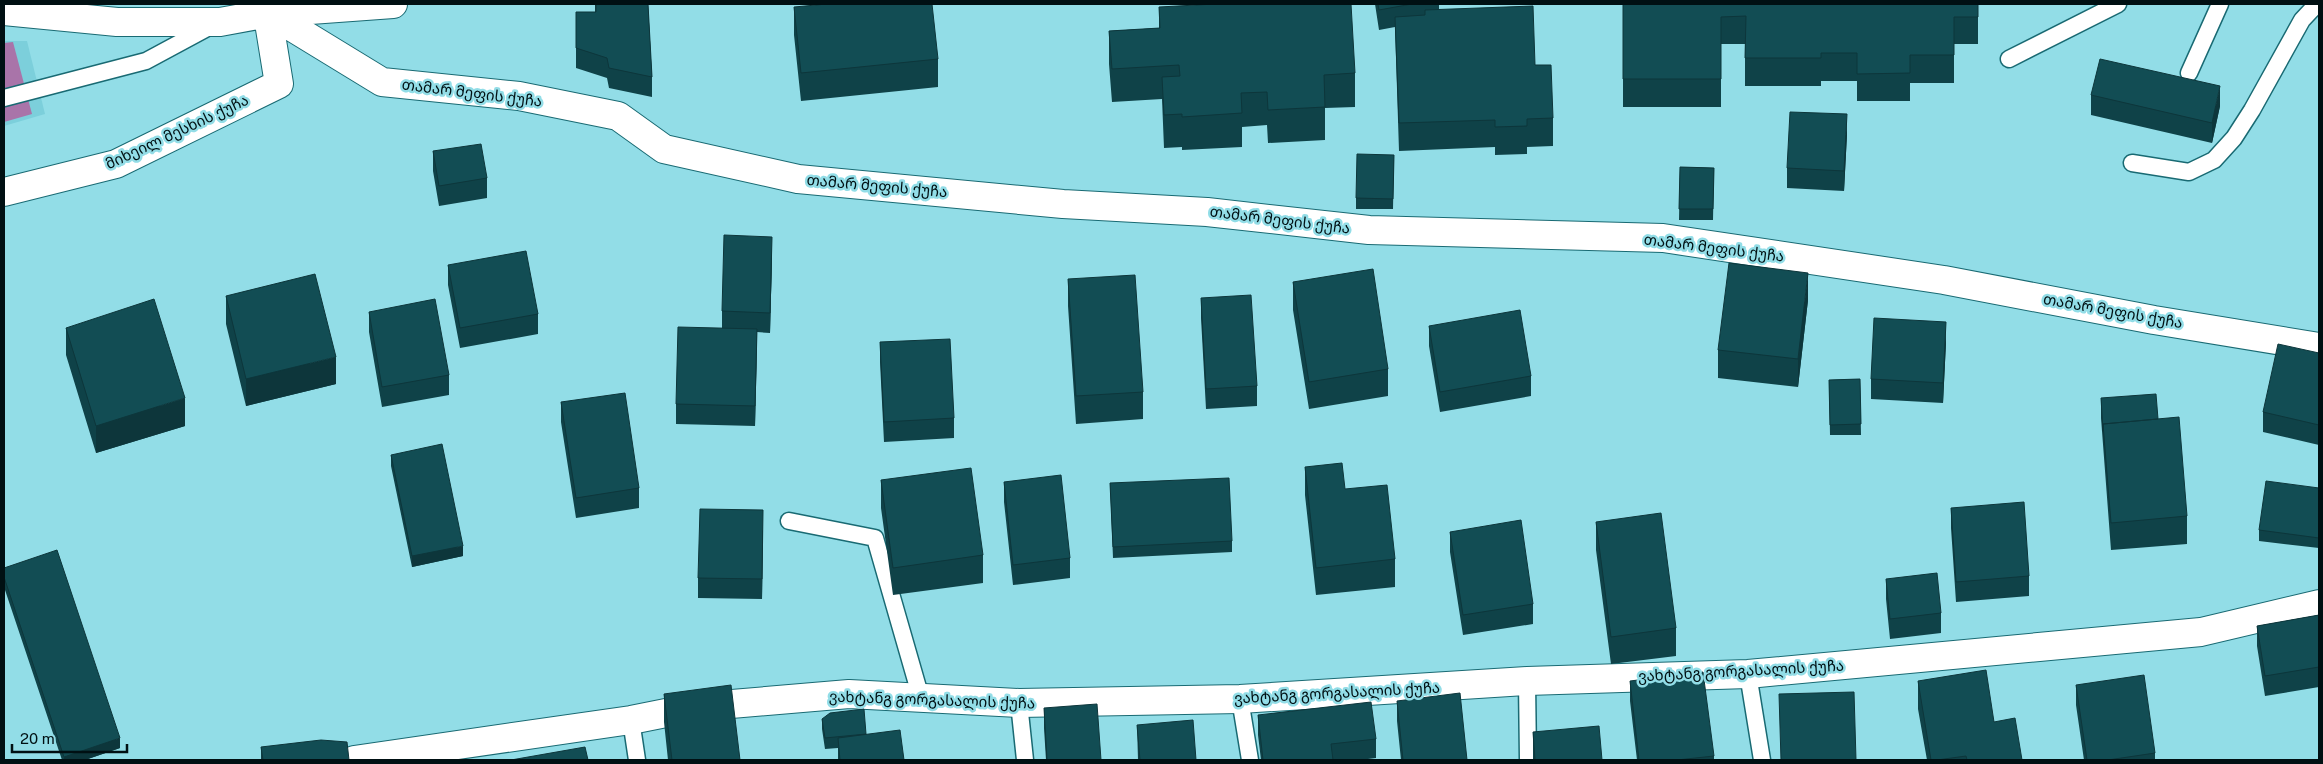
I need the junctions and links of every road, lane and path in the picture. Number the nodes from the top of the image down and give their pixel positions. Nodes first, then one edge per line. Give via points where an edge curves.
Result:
1 (393, 4) edge
2 (2118, 4) edge
3 (2220, 4) edge
4 (2317, 4) edge
5 (267, 8) edge
6 (4, 11) edge
7 (220, 22) junction
8 (2009, 59) dead end
9 (2189, 73) dead end
10 (4, 98) edge
11 (2132, 163) dead end
12 (4, 192) edge
13 (2319, 347) edge
14 (789, 521) dead end
15 (2319, 604) edge
16 (1748, 674) junction
17 (1527, 681) junction
18 (921, 698) junction
19 (1240, 699) junction
20 (1019, 703) junction
21 (631, 720) junction
22 (354, 760) edge
23 (637, 760) edge
24 (1025, 760) edge
25 (1250, 760) edge
26 (1528, 760) edge
27 (1762, 760) edge

1 - 5 street
2 - 8 lane
3 - 9 lane
4 - 11 lane via 2302,20 2234,138 2214,160 2189,172
5 - 7 street
5 - 12 street, მიხეილ მესხის ქუჩა via 279,84 116,164
5 - 13 street, თამარ მეფის ქუჩა via 382,82 519,96 618,116 664,149 798,179 1063,204 1207,212 1369,230 1663,238 1944,280
6 - 7 street via 117,22
7 - 10 lane via 146,61
14 - 18 lane via 875,538
15 - 16 street, ვახტანგ გორგასალის ქუჩა via 2201,632
16 - 17 street, ვახტანგ გორგასალის ქუჩა
16 - 27 lane
17 - 19 street, ვახტანგ გორგასალის ქუჩა
17 - 26 lane
18 - 20 street, ვახტანგ გორგასალის ქუჩა
18 - 21 street, ვახტანგ გორგასალის ქუჩა via 849,694 696,707
19 - 20 street, ვახტანგ გორგასალის ქუჩა
19 - 25 lane
20 - 24 lane
21 - 22 street, ვახტანგ გორგასალის ქუჩა
21 - 23 lane

